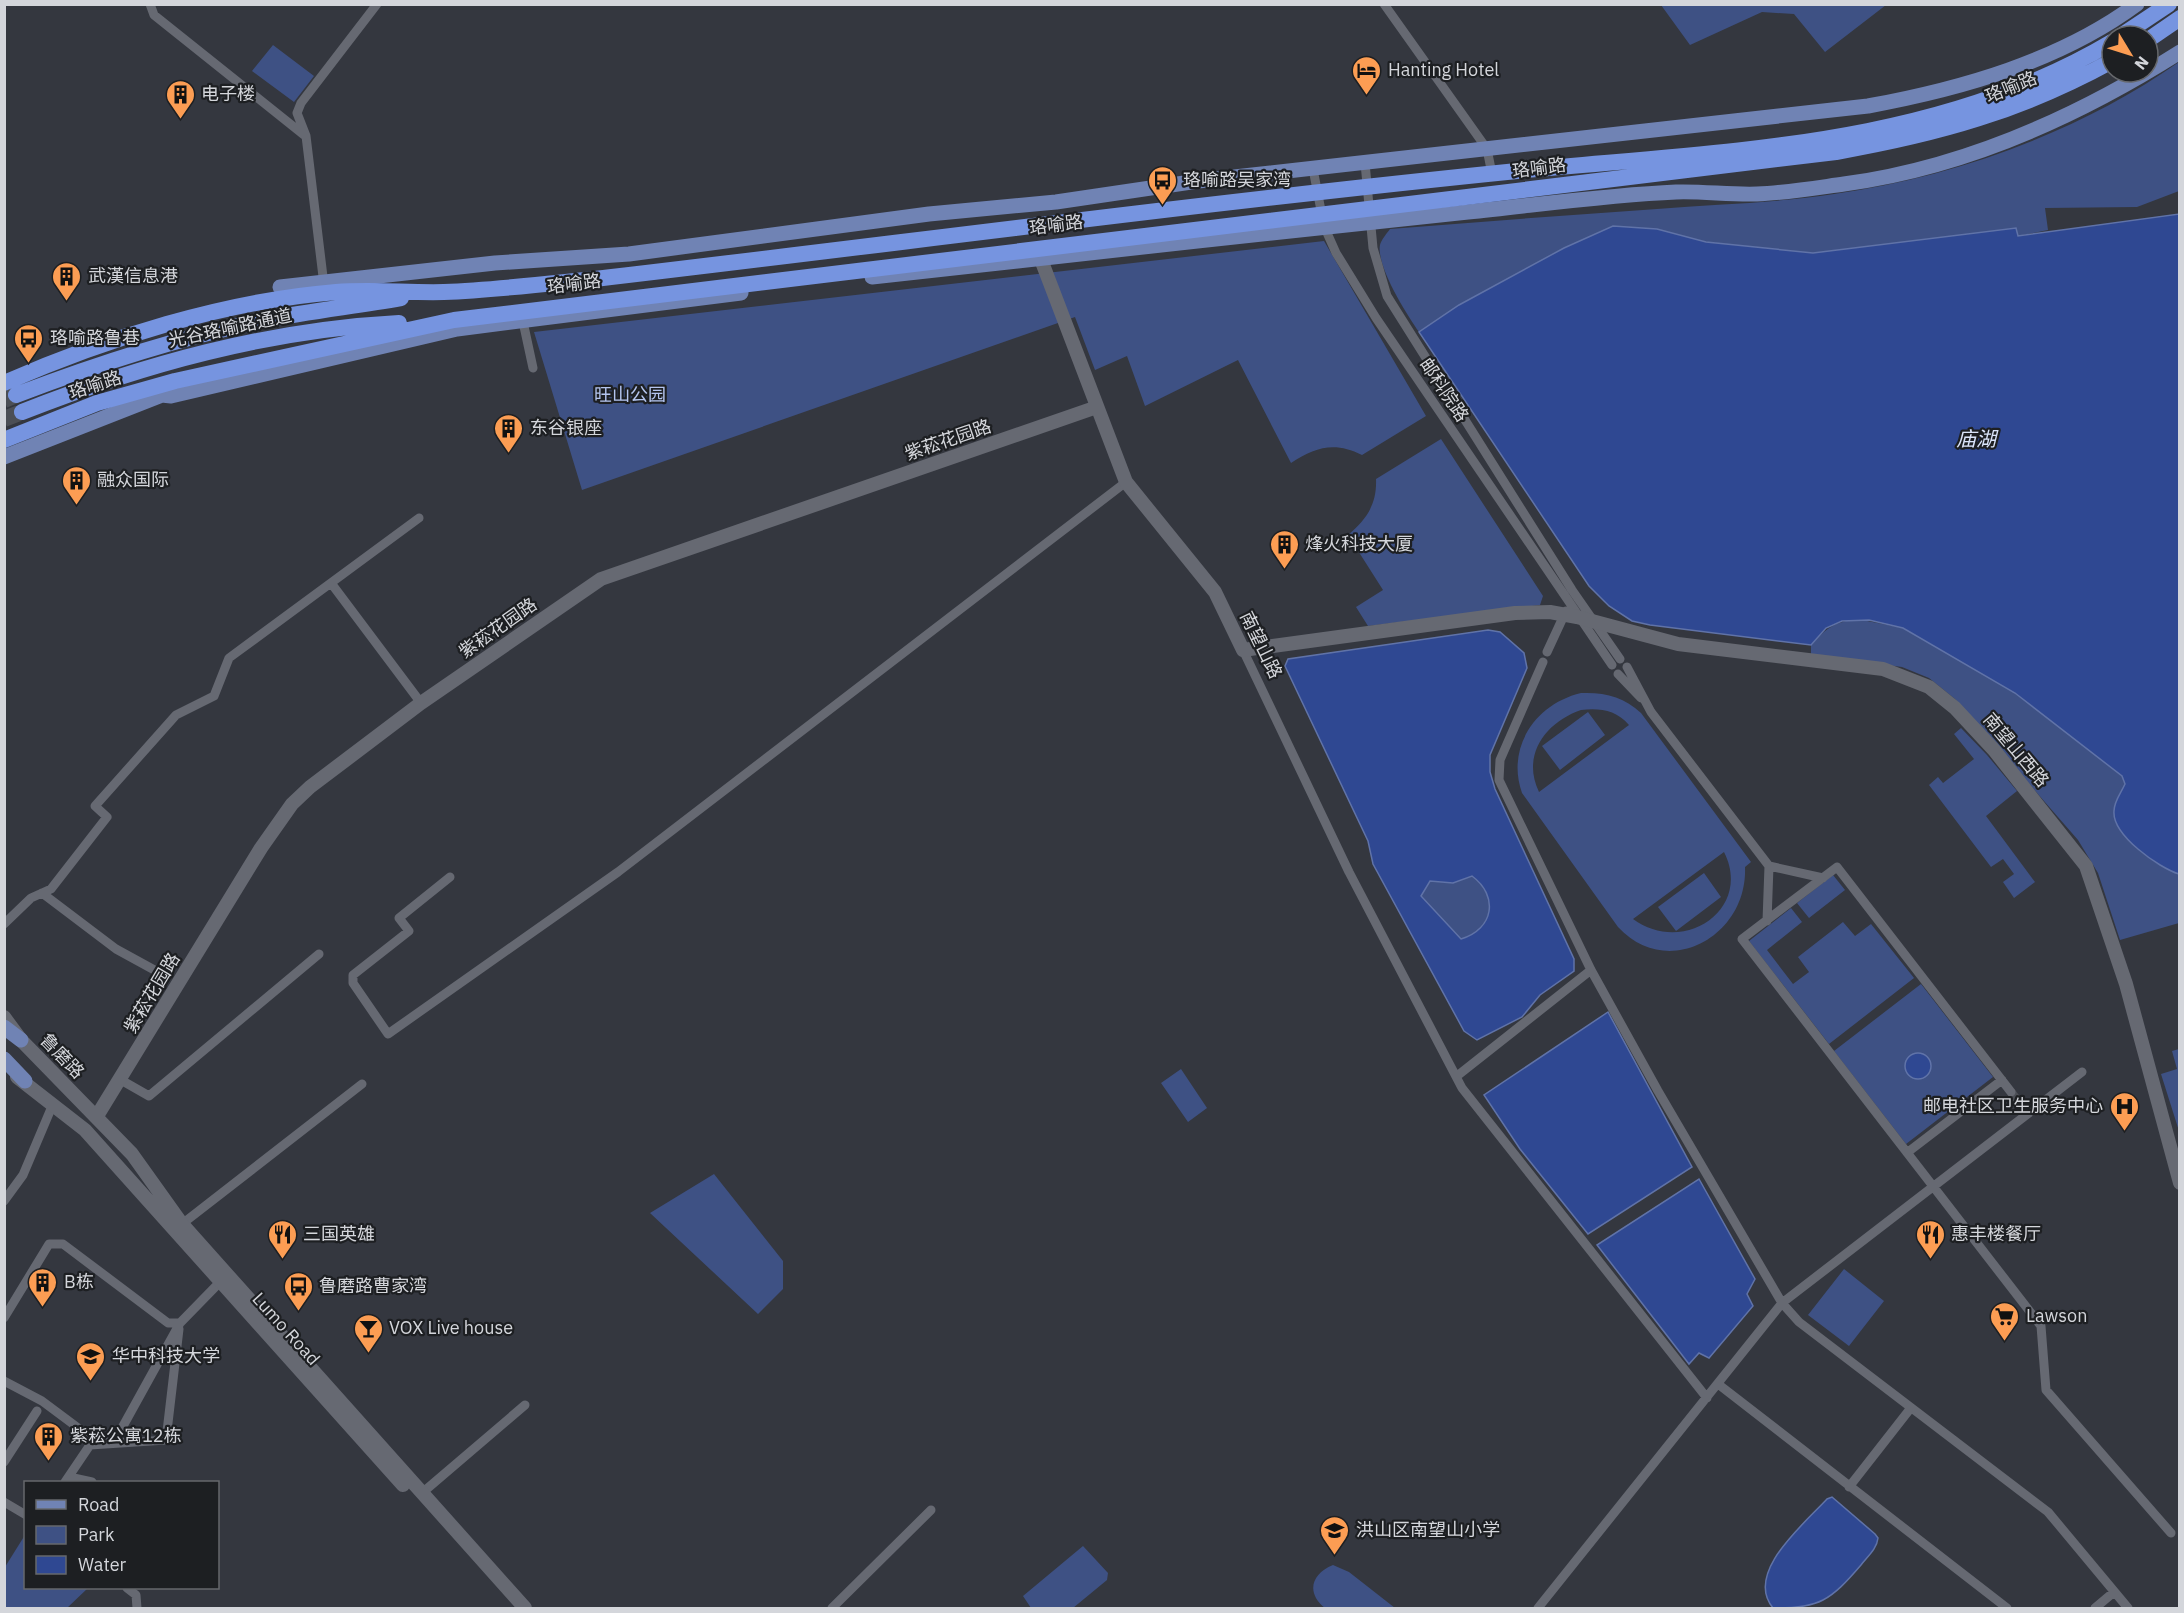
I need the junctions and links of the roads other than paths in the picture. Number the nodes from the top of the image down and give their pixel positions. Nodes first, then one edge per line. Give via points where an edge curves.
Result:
1 (150, 4) edge
2 (377, 4) edge
3 (1384, 4) edge
4 (2138, 4) edge
5 (2169, 4) edge
6 (2180, 18) edge
7 (2139, 24) edge
8 (2160, 32) edge
9 (2100, 48) edge
10 (2180, 52) edge
11 (2100, 67) edge
12 (306, 136) junction
13 (1487, 149) junction
14 (1365, 163) junction
15 (1313, 169) junction
16 (1492, 174) junction
17 (1367, 188) junction
18 (1318, 194) junction
19 (1370, 215) junction
20 (1323, 220) junction
21 (1038, 253) junction
22 (279, 286) dead end
23 (325, 287) junction
24 (440, 292) junction
25 (521, 316) junction
26 (454, 320) junction
27 (533, 368) dead end
28 (10, 389) edge
29 (1097, 407) junction
30 (22, 412) tunnel mouth
31 (4, 440) edge
32 (4, 457) edge
33 (1126, 482) junction
34 (419, 518) dead end
35 (331, 583) junction
36 (1578, 598) junction
37 (1570, 613) junction
38 (1594, 622) junction
39 (1243, 650) junction
40 (1547, 652) dead end
41 (1620, 659) dead end
42 (1543, 662) dead end
43 (1612, 665) dead end
44 (1627, 667) dead end
45 (1618, 674) dead end
46 (421, 703) junction
47 (1647, 704) junction
48 (1769, 866) junction
49 (450, 877) dead end
50 (1823, 878) junction
51 (42, 893) junction
52 (1767, 921) junction
53 (4, 924) edge
54 (319, 954) dead end
55 (1592, 970) junction
56 (158, 972) dead end
57 (4, 1017) edge
58 (4, 1028) edge
59 (21, 1040) junction
60 (4, 1059) edge
61 (4, 1070) edge
62 (2082, 1072) dead end
63 (1457, 1076) junction
64 (121, 1080) junction
65 (2002, 1080) junction
66 (25, 1081) junction
67 (362, 1084) dead end
68 (2011, 1092) tunnel mouth
69 (53, 1104) junction
70 (97, 1116) junction
71 (1908, 1152) junction
72 (2180, 1184) edge
73 (1934, 1186) junction
74 (4, 1201) edge
75 (183, 1224) junction
76 (220, 1282) junction
77 (1782, 1303) junction
78 (4, 1318) edge
79 (180, 1323) junction
80 (4, 1381) edge
81 (1718, 1384) junction
82 (1707, 1398) junction
83 (525, 1405) dead end
84 (1911, 1409) junction
85 (37, 1411) dead end
86 (4, 1462) edge
87 (67, 1480) edge
88 (1849, 1487) junction
89 (422, 1493) junction
90 (4, 1502) edge
91 (931, 1510) dead end
92 (24, 1514) edge
93 (2171, 1533) dead end
94 (129, 1589) edge
95 (2114, 1592) junction
96 (137, 1608) edge
97 (514, 1608) edge
98 (525, 1608) edge
99 (832, 1608) edge
100 (1538, 1608) edge
101 (2007, 1608) edge
102 (2094, 1608) edge
103 (2128, 1608) edge

1 - 12 street via 154,15
2 - 12 street via 301,103 297,113
3 - 13 street
4 - 13 main road via 2048,54 1936,93 1868,106
5 - 7 highway
6 - 8 highway
9 - 16 highway, 珞喻路 via 1997,95 1890,129 1831,140
10 - 19 main road via 2071,114 1965,154 1886,176 1758,194 1678,192
11 - 19 highway, 珞喻路 via 2006,111 1889,143
12 - 23 street
13 - 14 main road
13 - 16 street
14 - 15 main road
14 - 17 street
15 - 18 street, 邮科院路
15 - 23 main road via 630,254 495,263
16 - 17 highway, 珞喻路
17 - 18 highway, 珞喻路
17 - 19 street
18 - 20 street, 邮科院路
18 - 24 highway, 珞喻路 via 525,287
19 - 20 highway, 珞喻路
19 - 36 street via 1376,264 1391,305
20 - 21 highway, 珞喻路
20 - 37 street, 邮科院路 via 1336,253 1376,318
21 - 25 highway, 珞喻路
21 - 29 street, 南望山路
22 - 23 main road
23 - 24 highway, 珞喻路
23 - 28 highway, 珞喻路 via 122,337
24 - 28 highway, 光谷珞喻路通道 via 266,320
25 - 26 highway, 珞喻路
25 - 27 street
25 - 32 main road via 162,395
26 - 30 highway, 光谷珞喻路通道 via 335,327 262,338 143,368
26 - 31 highway, 珞喻路 via 175,381 97,403
29 - 33 street, 南望山路
29 - 46 street, 紫菘花园路 via 601,579
33 - 39 street, 南望山路 via 1215,592
33 - 49 street via 618,872 388,1034 353,983 353,975 409,931 399,918
34 - 35 street
35 - 46 street
35 - 51 street via 229,658 214,696 176,715 95,806 107,817 51,889
36 - 37 street
36 - 38 street
37 - 38 street, 南望山西路
37 - 39 street, 南望山西路 via 1515,613
37 - 40 street
37 - 43 street, 邮科院路
38 - 41 street
38 - 72 street, 南望山西路 via 1678,644 1883,669 1911,678 1948,701 2071,844 2091,877 2126,984
39 - 63 street, 南望山路 via 1349,872
42 - 55 street via 1500,760 1498,773
44 - 47 street
45 - 47 street
46 - 64 street, 紫菘花园路 via 292,804 261,848
47 - 48 street
48 - 50 street
48 - 52 street
50 - 52 street
50 - 65 street via 1838,867
51 - 53 street via 31,898
51 - 56 street via 116,949
52 - 71 street via 1742,939
54 - 64 street via 149,1096
55 - 63 street
55 - 77 street
57 - 59 street, 鲁磨路
58 - 59 main road
59 - 70 street, 鲁磨路
60 - 66 main road
61 - 66 street
62 - 73 street via 2026,1111
63 - 82 street, 南望山路 via 1462,1088
64 - 70 street, 紫菘花园路
65 - 68 street
65 - 71 street
66 - 69 street, Lumo Road
67 - 75 street
69 - 74 street via 23,1175
69 - 76 street, Lumo Road via 85,1131
70 - 75 street, Lumo Road via 132,1154
71 - 73 street
73 - 77 street
73 - 93 street via 2041,1326 2046,1390
75 - 89 street, Lumo Road
76 - 79 street
76 - 97 street, Lumo Road
77 - 81 street
77 - 84 street via 1799,1322
78 - 79 street via 49,1244 63,1244 168,1323
79 - 80 street via 117,1437 107,1443 97,1442 42,1401
79 - 87 street via 166,1440 90,1445
81 - 82 street
81 - 88 street
82 - 100 street
83 - 89 street
84 - 88 street
84 - 95 street via 2048,1512
85 - 86 street
88 - 101 street
89 - 98 street, Lumo Road
90 - 92 street
91 - 99 street
94 - 96 street via 136,1595
95 - 102 street
95 - 103 street

